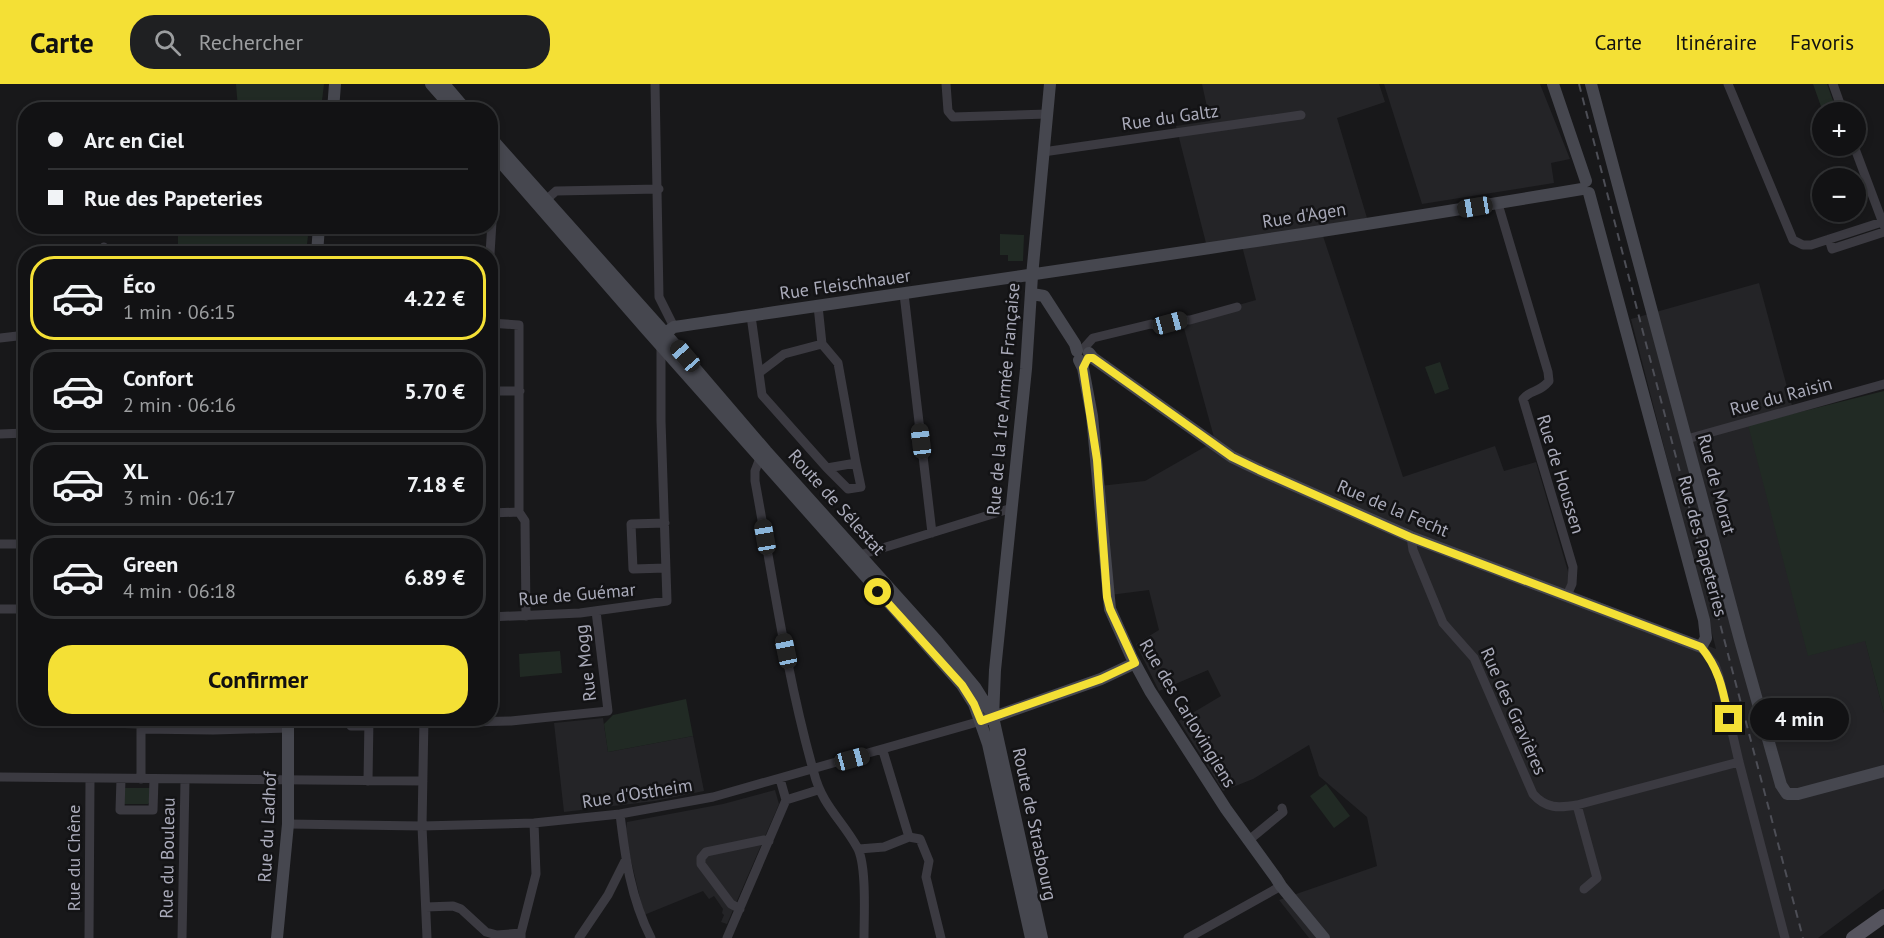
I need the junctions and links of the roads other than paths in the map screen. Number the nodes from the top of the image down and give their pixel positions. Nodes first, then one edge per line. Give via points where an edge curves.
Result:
1 (335, 84) edge
2 (431, 84) edge
3 (444, 84) edge
4 (656, 84) edge
5 (946, 84) edge
6 (1050, 84) edge
7 (1553, 84) edge
8 (1591, 84) edge
9 (1728, 84) edge
10 (1833, 84) edge
11 (334, 102) edge
12 (447, 102) edge
13 (459, 102) edge
14 (1839, 102) edge
15 (1047, 114) junction
16 (1301, 115) dead end
17 (1043, 152) junction
18 (498, 154) edge
19 (498, 154) edge
20 (1858, 156) edge
21 (1586, 188) junction
22 (659, 189) junction
23 (546, 200) junction
24 (1498, 204) junction
25 (1883, 224) edge
26 (1884, 232) edge
27 (1829, 239) junction
28 (1032, 276) junction
29 (904, 294) junction
30 (1032, 294) junction
31 (818, 306) junction
32 (1237, 307) dead end
33 (752, 316) junction
34 (498, 324) edge
35 (670, 330) junction
36 (18, 336) edge
37 (0, 338) edge
38 (822, 344) junction
39 (661, 346) junction
40 (1083, 355) junction
41 (759, 373) junction
42 (1884, 384) edge
43 (498, 391) edge
44 (520, 391) junction
45 (18, 433) edge
46 (0, 434) edge
47 (1687, 439) junction
48 (763, 454) junction
49 (856, 463) junction
50 (769, 468) junction
51 (827, 468) junction
52 (755, 481) junction
53 (1012, 508) junction
54 (519, 512) junction
55 (498, 513) edge
56 (664, 523) junction
57 (932, 533) junction
58 (1410, 537) junction
59 (0, 544) edge
60 (18, 544) edge
61 (860, 555) junction
62 (666, 568) junction
63 (1567, 595) junction
64 (0, 609) edge
65 (18, 609) edge
66 (596, 611) junction
67 (526, 616) junction
68 (498, 617) edge
69 (1701, 647) junction
70 (1135, 663) junction
71 (994, 684) junction
72 (975, 687) junction
73 (987, 719) junction
74 (498, 720) edge
75 (141, 726) edge
76 (288, 726) edge
77 (369, 726) edge
78 (424, 726) edge
79 (883, 751) junction
80 (1739, 762) junction
81 (813, 770) junction
82 (1884, 771) edge
83 (0, 777) edge
84 (90, 778) junction
85 (120, 779) junction
86 (141, 779) junction
87 (154, 779) junction
88 (780, 779) junction
89 (185, 780) junction
90 (288, 780) junction
91 (368, 781) junction
92 (423, 781) junction
93 (818, 790) junction
94 (786, 800) junction
95 (1577, 805) junction
96 (1282, 808) dead end
97 (620, 814) junction
98 (534, 824) junction
99 (288, 825) junction
100 (422, 826) junction
101 (909, 837) junction
102 (1249, 840) junction
103 (769, 841) junction
104 (859, 849) junction
105 (625, 861) junction
106 (1281, 886) junction
107 (1584, 889) dead end
108 (426, 907) junction
109 (740, 909) junction
110 (1884, 916) edge
111 (1884, 927) edge
112 (521, 935) edge
113 (89, 938) edge
114 (182, 938) edge
115 (277, 938) edge
116 (427, 938) edge
117 (579, 938) edge
118 (651, 938) edge
119 (727, 938) edge
120 (864, 938) edge
121 (941, 938) edge
122 (1031, 938) edge
123 (1042, 938) edge
124 (1188, 938) edge
125 (1324, 938) edge
126 (1785, 938) edge
127 (1853, 938) edge
128 (1868, 938) edge

1 - 11 street
2 - 12 street
3 - 13 street
4 - 22 street
5 - 15 street via 948,111 954,117
6 - 15 street, Rue de la 1re Armée Française
7 - 21 street, Rue des Papeteries
8 - 47 street, Rue de Morat
9 - 27 street via 1793,240 1811,245
10 - 14 street
15 - 17 street, Rue de la 1re Armée Française
16 - 17 street, Rue du Galtz
17 - 28 street, Rue de la 1re Armée Française
18 - 23 street, Route de Sélestat
19 - 39 street, Route de Sélestat
20 - 25 street
21 - 24 street, Rue d'Agen
21 - 69 street, Rue des Papeteries via 1704,620 1706,638
22 - 23 street via 556,191
22 - 35 street via 659,297
23 - 35 street, Route de Sélestat
24 - 28 street, Rue d'Agen
24 - 63 street, Rue de Houssen via 1548,372 1549,381 1541,390 1523,399 1573,567
25 - 27 street
26 - 27 street via 1832,249
28 - 29 street, Rue Fleischhauer
28 - 30 street, Rue de la 1re Armée Française
29 - 31 street, Rue Fleischhauer
29 - 57 street
30 - 40 street, Rue de la Fecht via 1044,296
30 - 53 street, Rue de la 1re Armée Française
31 - 33 street, Rue Fleischhauer
31 - 38 street
32 - 40 street via 1093,338
33 - 35 street, Rue Fleischhauer
33 - 41 street
34 - 44 street via 519,325
35 - 39 street
35 - 48 street, Route de Sélestat
36 - 37 street
38 - 41 street via 784,354
38 - 49 street via 838,363
39 - 48 street, Route de Sélestat
39 - 56 street
40 - 58 street, Rue de la Fecht via 1232,457
40 - 70 street, Rue des Carlovingiens via 1097,460 1107,597
41 - 51 street via 762,395
42 - 47 street, Rue du Raisin
43 - 44 street
44 - 54 street
45 - 46 street
47 - 82 street, Rue de Morat via 1784,791 1798,794
48 - 50 street, Route de Sélestat
48 - 52 street
48 - 61 street, Route de Sélestat
49 - 51 street
49 - 51 street via 861,487 848,489
50 - 52 street
50 - 73 street, Route de Sélestat via 962,685
52 - 81 street
53 - 57 street
53 - 71 street, Rue de la 1re Armée Française
54 - 55 street
54 - 67 street via 525,521
56 - 62 street
56 - 62 street via 631,524 633,569
57 - 61 street
58 - 63 street, Rue de la Fecht
58 - 95 street, Rue des Gravières via 1438,613 1474,658 1533,794 1550,807
59 - 60 street
61 - 72 street, Route de Sélestat
62 - 66 street, Rue de Guémar via 667,601
63 - 69 street, Rue de la Fecht
64 - 65 street
66 - 67 street, Rue de Guémar
66 - 74 street, Rue Mogg via 608,711
67 - 68 street, Rue de Guémar
69 - 80 street via 1719,676
70 - 73 street
70 - 102 street, Rue des Carlovingiens
71 - 72 street
71 - 73 street, Rue de la 1re Armée Française
72 - 73 street, Route de Sélestat
73 - 79 street, Rue d'Ostheim
73 - 122 street, Route de Strasbourg via 988,744
73 - 123 street, Route de Strasbourg
75 - 86 street
76 - 90 street, Rue du Ladhof
77 - 91 street
78 - 92 street
79 - 81 street, Rue d'Ostheim
79 - 101 street
80 - 95 street, Rue des Gravières
80 - 126 street
81 - 88 street, Rue d'Ostheim
81 - 93 street
83 - 84 street
84 - 85 street
84 - 113 street, Rue du Chêne
85 - 86 street
85 - 87 street via 120,810 153,810
86 - 87 street
87 - 89 street
88 - 94 street
88 - 97 street, Rue d'Ostheim via 713,797
89 - 90 street
89 - 114 street, Rue du Bouleau
90 - 91 street
90 - 99 street, Rue du Ladhof
91 - 92 street
92 - 100 street
93 - 94 street
93 - 104 street
94 - 103 street
95 - 107 street via 1597,878
96 - 102 street via 1283,812
97 - 98 street, Rue d'Ostheim
97 - 105 street
98 - 100 street, Rue d'Ostheim
98 - 112 street via 536,874
99 - 100 street, Rue d'Ostheim
99 - 115 street, Rue du Ladhof
100 - 108 street
101 - 104 street via 884,847
101 - 121 street via 920,839 929,861 926,877
102 - 106 street, Rue des Carlovingiens
103 - 109 street
103 - 109 street via 706,852 701,858 701,864 731,904
104 - 120 street
105 - 117 street
105 - 118 street via 639,914
106 - 124 street
106 - 125 street, Rue des Carlovingiens
108 - 112 street via 453,906 462,909 486,932
108 - 116 street
109 - 119 street
110 - 127 main road
111 - 128 main road

